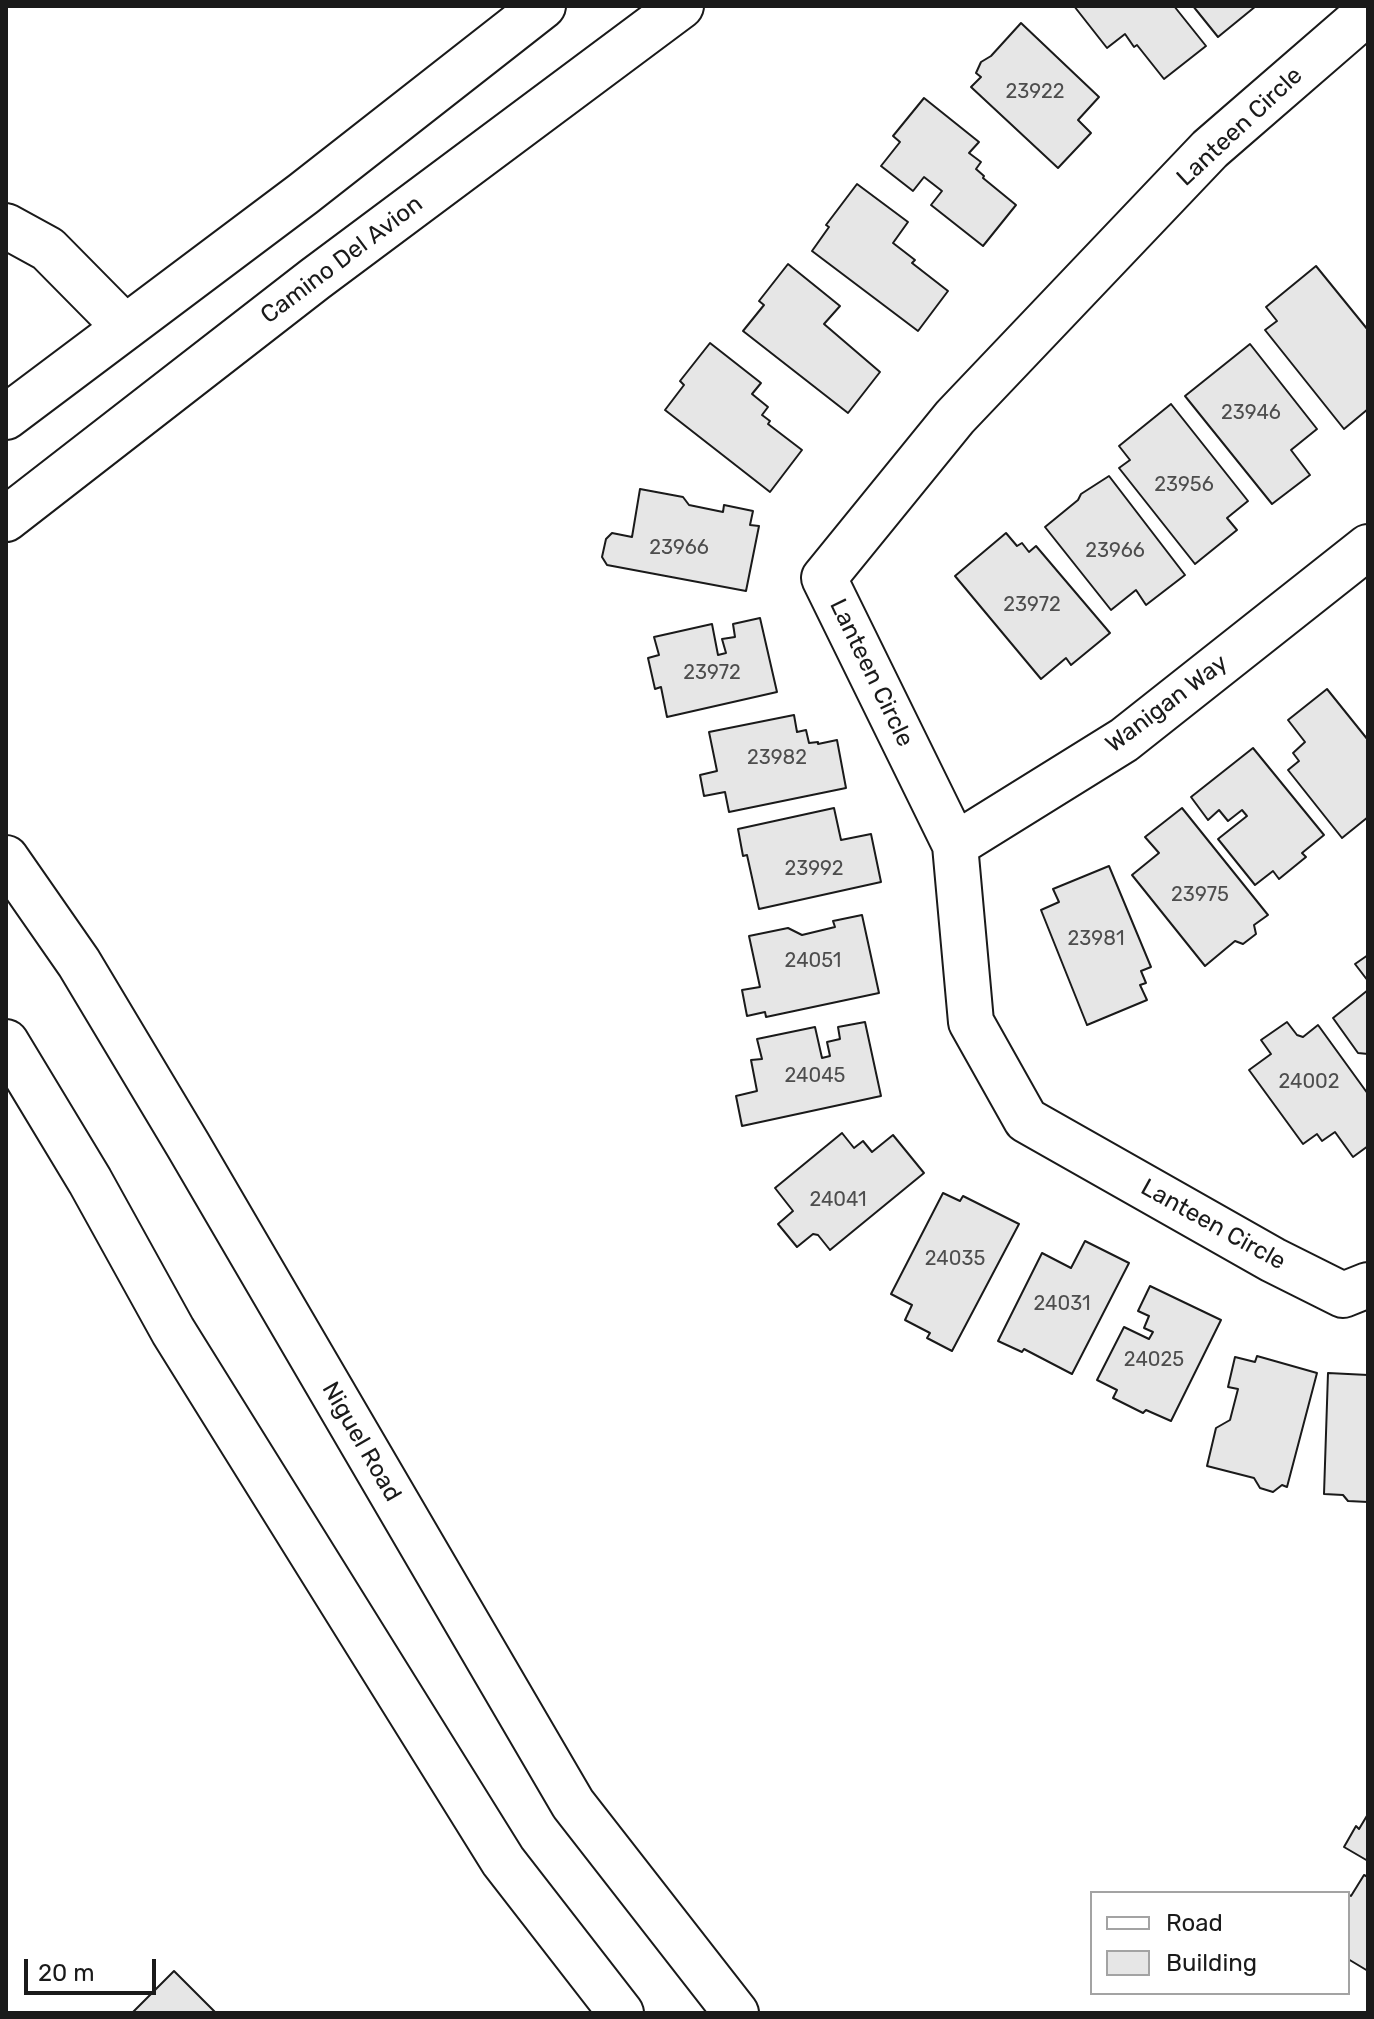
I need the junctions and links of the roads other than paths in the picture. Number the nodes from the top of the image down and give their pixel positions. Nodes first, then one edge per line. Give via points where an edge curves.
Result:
1 (543, 6) edge
2 (681, 6) edge
3 (1368, 12) edge
4 (6, 226) edge
5 (48, 249) junction
6 (6, 260) edge
7 (125, 327) junction
8 (6, 417) edge
9 (6, 519) edge
10 (1368, 547) edge
11 (955, 845) junction
12 (6, 858) edge
13 (6, 1042) edge
14 (1356, 1290) edge
15 (621, 2013) edge
16 (736, 2013) edge

1 - 7 main road
2 - 9 main road, Camino Del Avion via 315,279
3 - 11 main road, Lanteen Circle via 1210,149 955,417 824,578
4 - 5 main road
5 - 6 main road
5 - 7 main road
7 - 8 main road
10 - 11 main road, Wanigan Way via 1124,740
11 - 14 main road, Lanteen Circle via 971,1022 1026,1120 1273,1260
12 - 16 main road, Niguel Road via 79,963 573,1804
13 - 15 main road via 173,1331 503,1861

